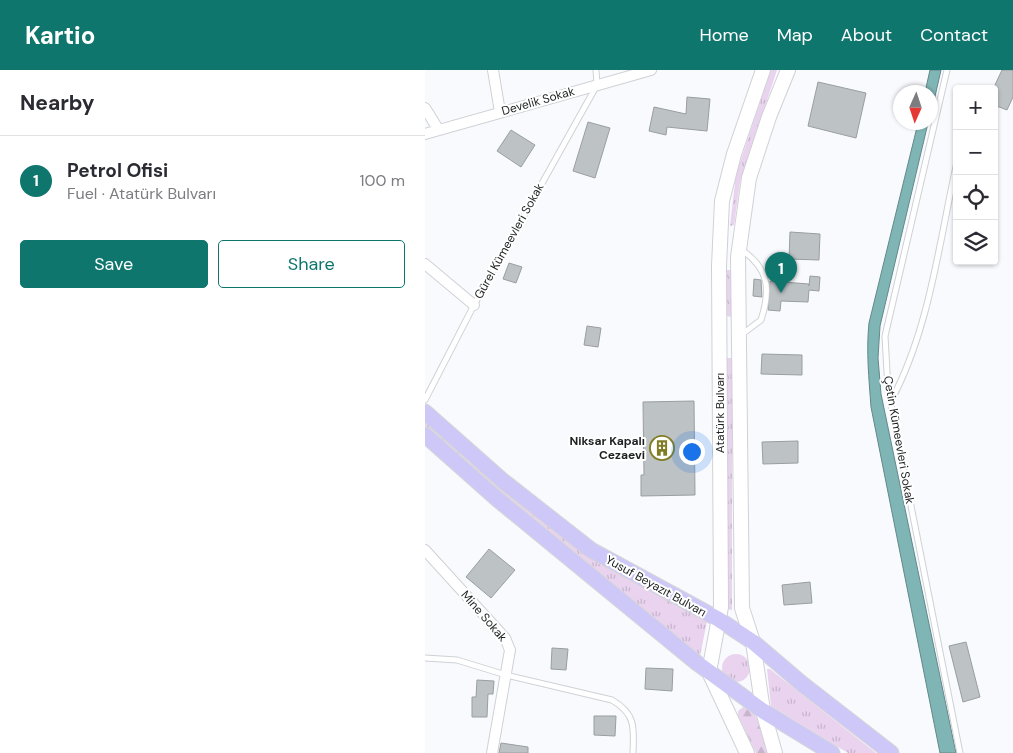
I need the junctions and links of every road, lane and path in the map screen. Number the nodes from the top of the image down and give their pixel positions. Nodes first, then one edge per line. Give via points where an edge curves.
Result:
1 (493, 70) edge
2 (596, 70) edge
3 (651, 70) edge
4 (763, 70) edge
5 (788, 70) edge
6 (947, 70) edge
7 (597, 85) junction
8 (425, 108) edge
9 (500, 112) junction
10 (438, 129) junction
11 (425, 134) edge
12 (954, 175) edge
13 (720, 247) junction
14 (739, 248) junction
15 (425, 264) edge
16 (474, 305) junction
17 (720, 336) junction
18 (738, 337) junction
19 (425, 400) edge
20 (890, 402) junction
21 (425, 412) edge
22 (425, 435) edge
23 (425, 550) edge
24 (718, 619) junction
25 (753, 642) junction
26 (425, 658) edge
27 (709, 672) junction
28 (506, 675) junction
29 (763, 711) junction
30 (492, 753) edge
31 (633, 753) edge
32 (747, 753) edge
33 (775, 753) edge
34 (832, 753) edge
35 (891, 753) edge
36 (960, 753) edge

1 - 9 street
2 - 7 lane
3 - 7 street, Develik Sokak
4 - 13 main road, Atatürk Bulvarı via 726,182
5 - 14 main road, Atatürk Bulvarı via 749,178
6 - 20 lane, Çetin Kümeevleri Sokak via 885,336
7 - 9 street, Develik Sokak
7 - 16 lane, Gürel Kümeevleri Sokak
8 - 10 street
9 - 10 street, Develik Sokak
10 - 11 street, Develik Sokak
12 - 20 lane via 922,323 906,370
13 - 14 main road
13 - 17 main road, Atatürk Bulvarı
14 - 18 main road, Atatürk Bulvarı
14 - 18 lane via 757,260 766,276 766,287 761,320
15 - 16 street
16 - 19 lane, Gürel Kümeevleri Sokak
17 - 18 main road
17 - 24 main road, Atatürk Bulvarı via 721,594
18 - 25 main road, Atatürk Bulvarı via 742,608
20 - 36 lane, Çetin Kümeevleri Sokak
21 - 24 main road, Yusuf Beyazıt Bulvarı via 503,481 591,550
22 - 27 main road, Yusuf Beyazıt Bulvarı via 496,498
23 - 28 street, Mine Sokak via 505,638 510,650
24 - 25 main road, Yusuf Beyazıt Bulvarı
24 - 27 main road, Atatürk Bulvarı
25 - 29 main road, Atatürk Bulvarı
25 - 35 main road, Yusuf Beyazıt Bulvarı
26 - 28 lane via 457,660
27 - 29 main road, Yusuf Beyazıt Bulvarı
27 - 32 main road
28 - 30 street, Mine Sokak
28 - 31 lane via 612,700 625,708 634,727
29 - 33 main road, Atatürk Bulvarı
29 - 34 main road, Yusuf Beyazıt Bulvarı

